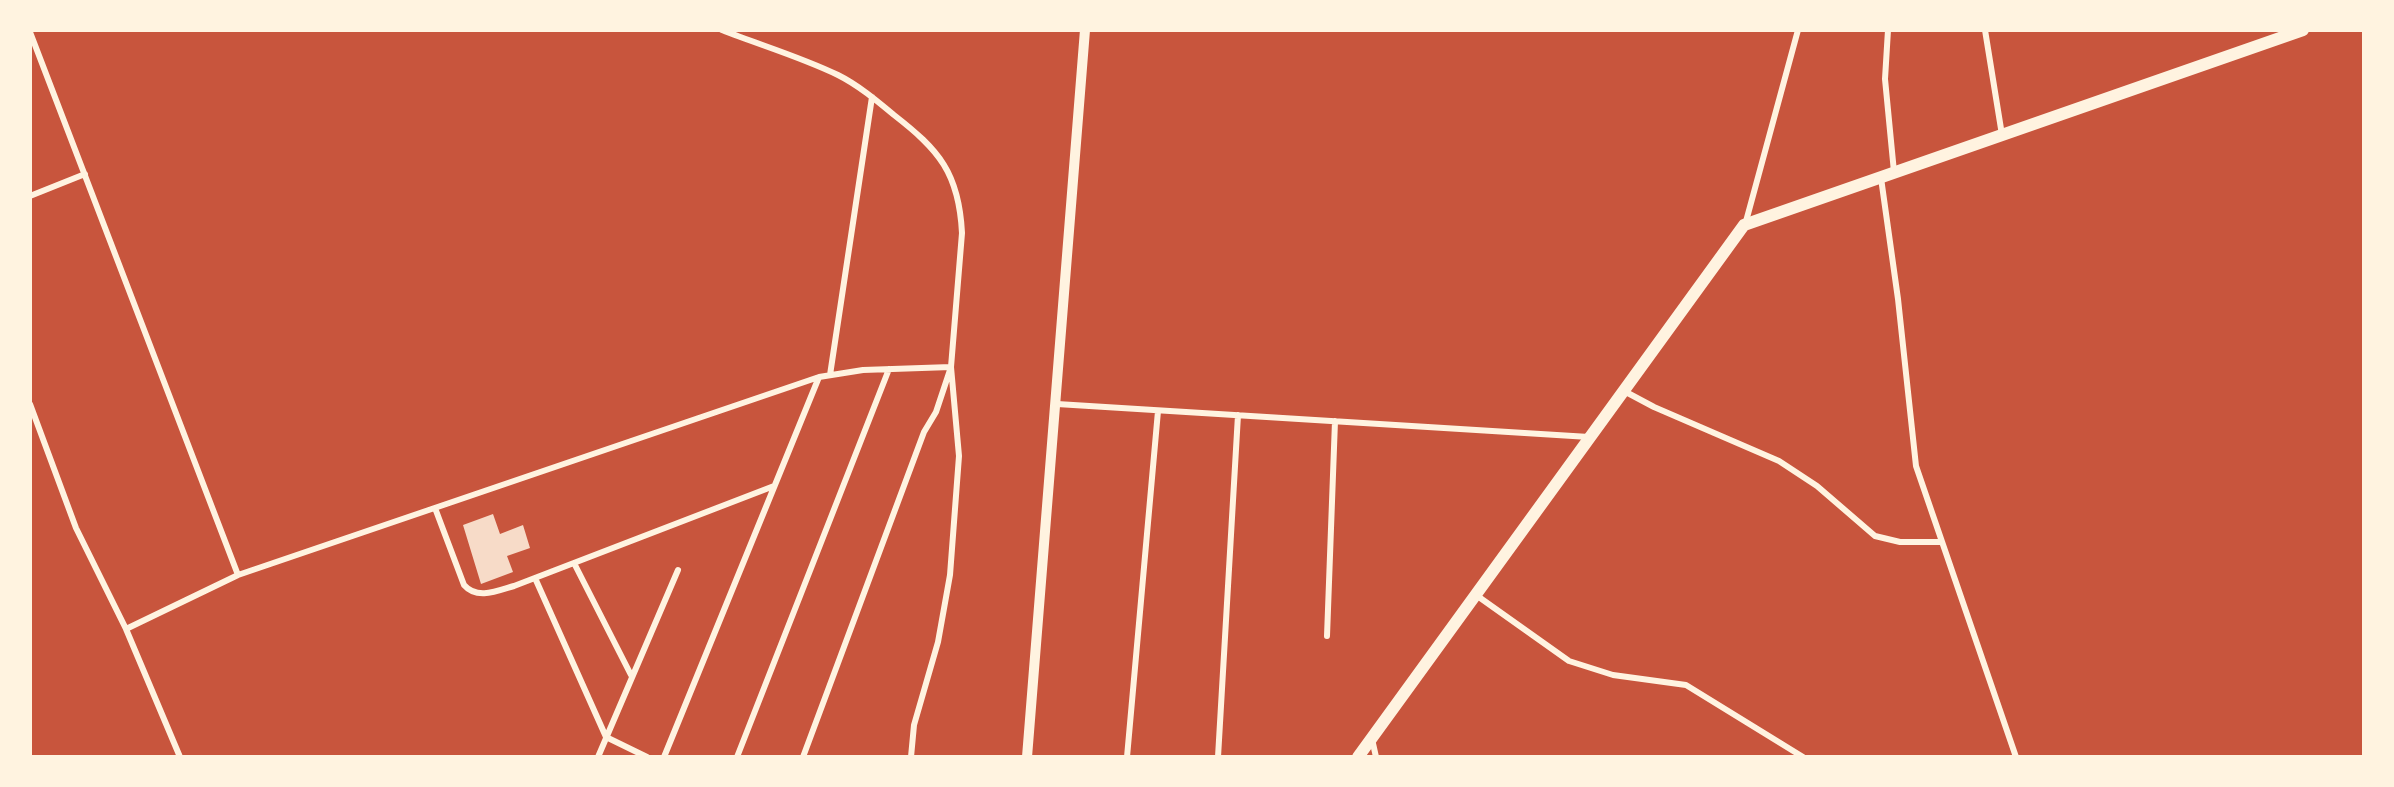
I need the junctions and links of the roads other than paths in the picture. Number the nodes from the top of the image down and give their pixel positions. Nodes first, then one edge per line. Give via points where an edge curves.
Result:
1 (722, 30) edge
2 (1085, 30) edge
3 (1798, 30) edge
4 (1888, 30) edge
5 (1985, 30) edge
6 (2303, 30) edge
7 (30, 32) edge
8 (872, 97) junction
9 (2002, 135) junction
10 (1894, 173) junction
11 (85, 174) junction
12 (1881, 178) junction
13 (30, 196) edge
14 (1744, 225) junction
15 (951, 367) junction
16 (889, 369) junction
17 (830, 375) junction
18 (819, 378) junction
19 (1624, 391) junction
20 (30, 404) edge
21 (1056, 404) junction
22 (1158, 411) junction
23 (1238, 415) junction
24 (1335, 421) junction
25 (1591, 437) junction
26 (774, 486) junction
27 (435, 508) junction
28 (1941, 542) junction
29 (574, 563) junction
30 (678, 570) dead end
31 (238, 575) junction
32 (535, 578) junction
33 (1476, 596) junction
34 (126, 629) junction
35 (1327, 636) dead end
36 (631, 675) junction
37 (606, 737) junction
38 (1371, 739) junction
39 (180, 757) edge
40 (598, 757) edge
41 (647, 757) edge
42 (664, 757) edge
43 (737, 757) edge
44 (803, 757) edge
45 (911, 757) edge
46 (1027, 757) edge
47 (1127, 757) edge
48 (1218, 757) edge
49 (1358, 757) edge
50 (1376, 757) edge
51 (1803, 757) edge
52 (2016, 757) edge

1 - 8 street via 838,75
2 - 21 street
3 - 14 street
4 - 10 street via 1885,79
5 - 9 street
6 - 9 main road
7 - 11 street
8 - 15 street via 930,145 955,188 962,233
8 - 17 street
9 - 10 main road
10 - 12 main road
11 - 13 street
11 - 31 street
12 - 14 main road
12 - 28 street via 1916,466
14 - 19 main road
15 - 16 street
15 - 44 street
15 - 45 street via 959,456 950,575 938,642 914,725
16 - 17 street
16 - 43 street
17 - 18 street
18 - 26 street
18 - 27 street
19 - 25 main road
19 - 28 street via 1779,461 1817,486 1875,536 1900,542
20 - 34 street via 76,528
21 - 22 street
21 - 46 street
22 - 23 street
22 - 47 street
23 - 24 street
23 - 48 street
24 - 25 street
24 - 35 street
25 - 33 main road
26 - 29 street
26 - 42 street
27 - 31 street
27 - 32 street via 464,585 471,593 495,591
28 - 52 street
29 - 32 street
29 - 36 street
30 - 36 street
31 - 34 street
32 - 37 street
33 - 38 main road
33 - 51 street via 1569,661 1613,675 1686,685
34 - 39 street
36 - 37 street
37 - 40 street
37 - 41 street
38 - 49 main road
38 - 50 street

